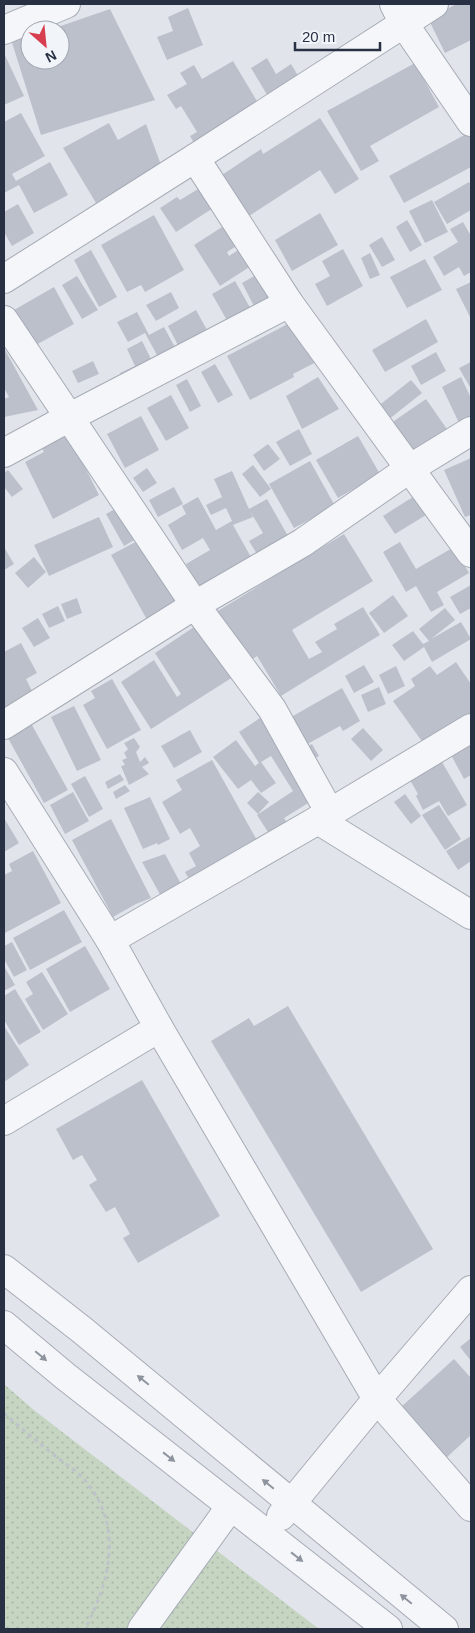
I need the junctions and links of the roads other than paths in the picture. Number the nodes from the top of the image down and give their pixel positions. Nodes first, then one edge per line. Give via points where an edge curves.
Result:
1 (66, 4) edge
2 (434, 4) edge
3 (399, 14) edge
4 (4, 30) edge
5 (471, 122) edge
6 (195, 158) junction
7 (4, 278) edge
8 (289, 303) junction
9 (4, 320) edge
10 (70, 417) junction
11 (471, 431) edge
12 (4, 453) edge
13 (409, 469) junction
14 (471, 554) edge
15 (195, 605) junction
16 (4, 725) edge
17 (471, 728) edge
18 (4, 772) edge
19 (324, 817) junction
20 (471, 916) edge
21 (110, 940) junction
22 (159, 1028) junction
23 (4, 1121) edge
24 (4, 1269) edge
25 (470, 1293) edge
26 (4, 1325) edge
27 (377, 1399) junction
28 (291, 1502) junction
29 (231, 1506) junction
30 (471, 1507) edge
31 (267, 1534) junction
32 (142, 1629) edge
33 (388, 1629) edge
34 (444, 1629) edge

1 - 4 street
2 - 3 street
3 - 5 street
3 - 6 street
6 - 7 street
6 - 8 street
8 - 10 street
8 - 13 street
9 - 10 street
10 - 12 street
10 - 15 street
11 - 13 street
13 - 14 street
13 - 15 street via 302,542
15 - 16 street
15 - 19 street via 272,709
17 - 19 street
18 - 21 street
19 - 20 street
19 - 21 street
21 - 22 street
22 - 23 street
22 - 27 street
28 -> 24 street
25 - 27 street
26 -> 29 street
27 - 28 street
27 - 30 street
28 - 31 street
34 -> 28 street
29 - 31 street
29 - 32 street
31 -> 33 street

